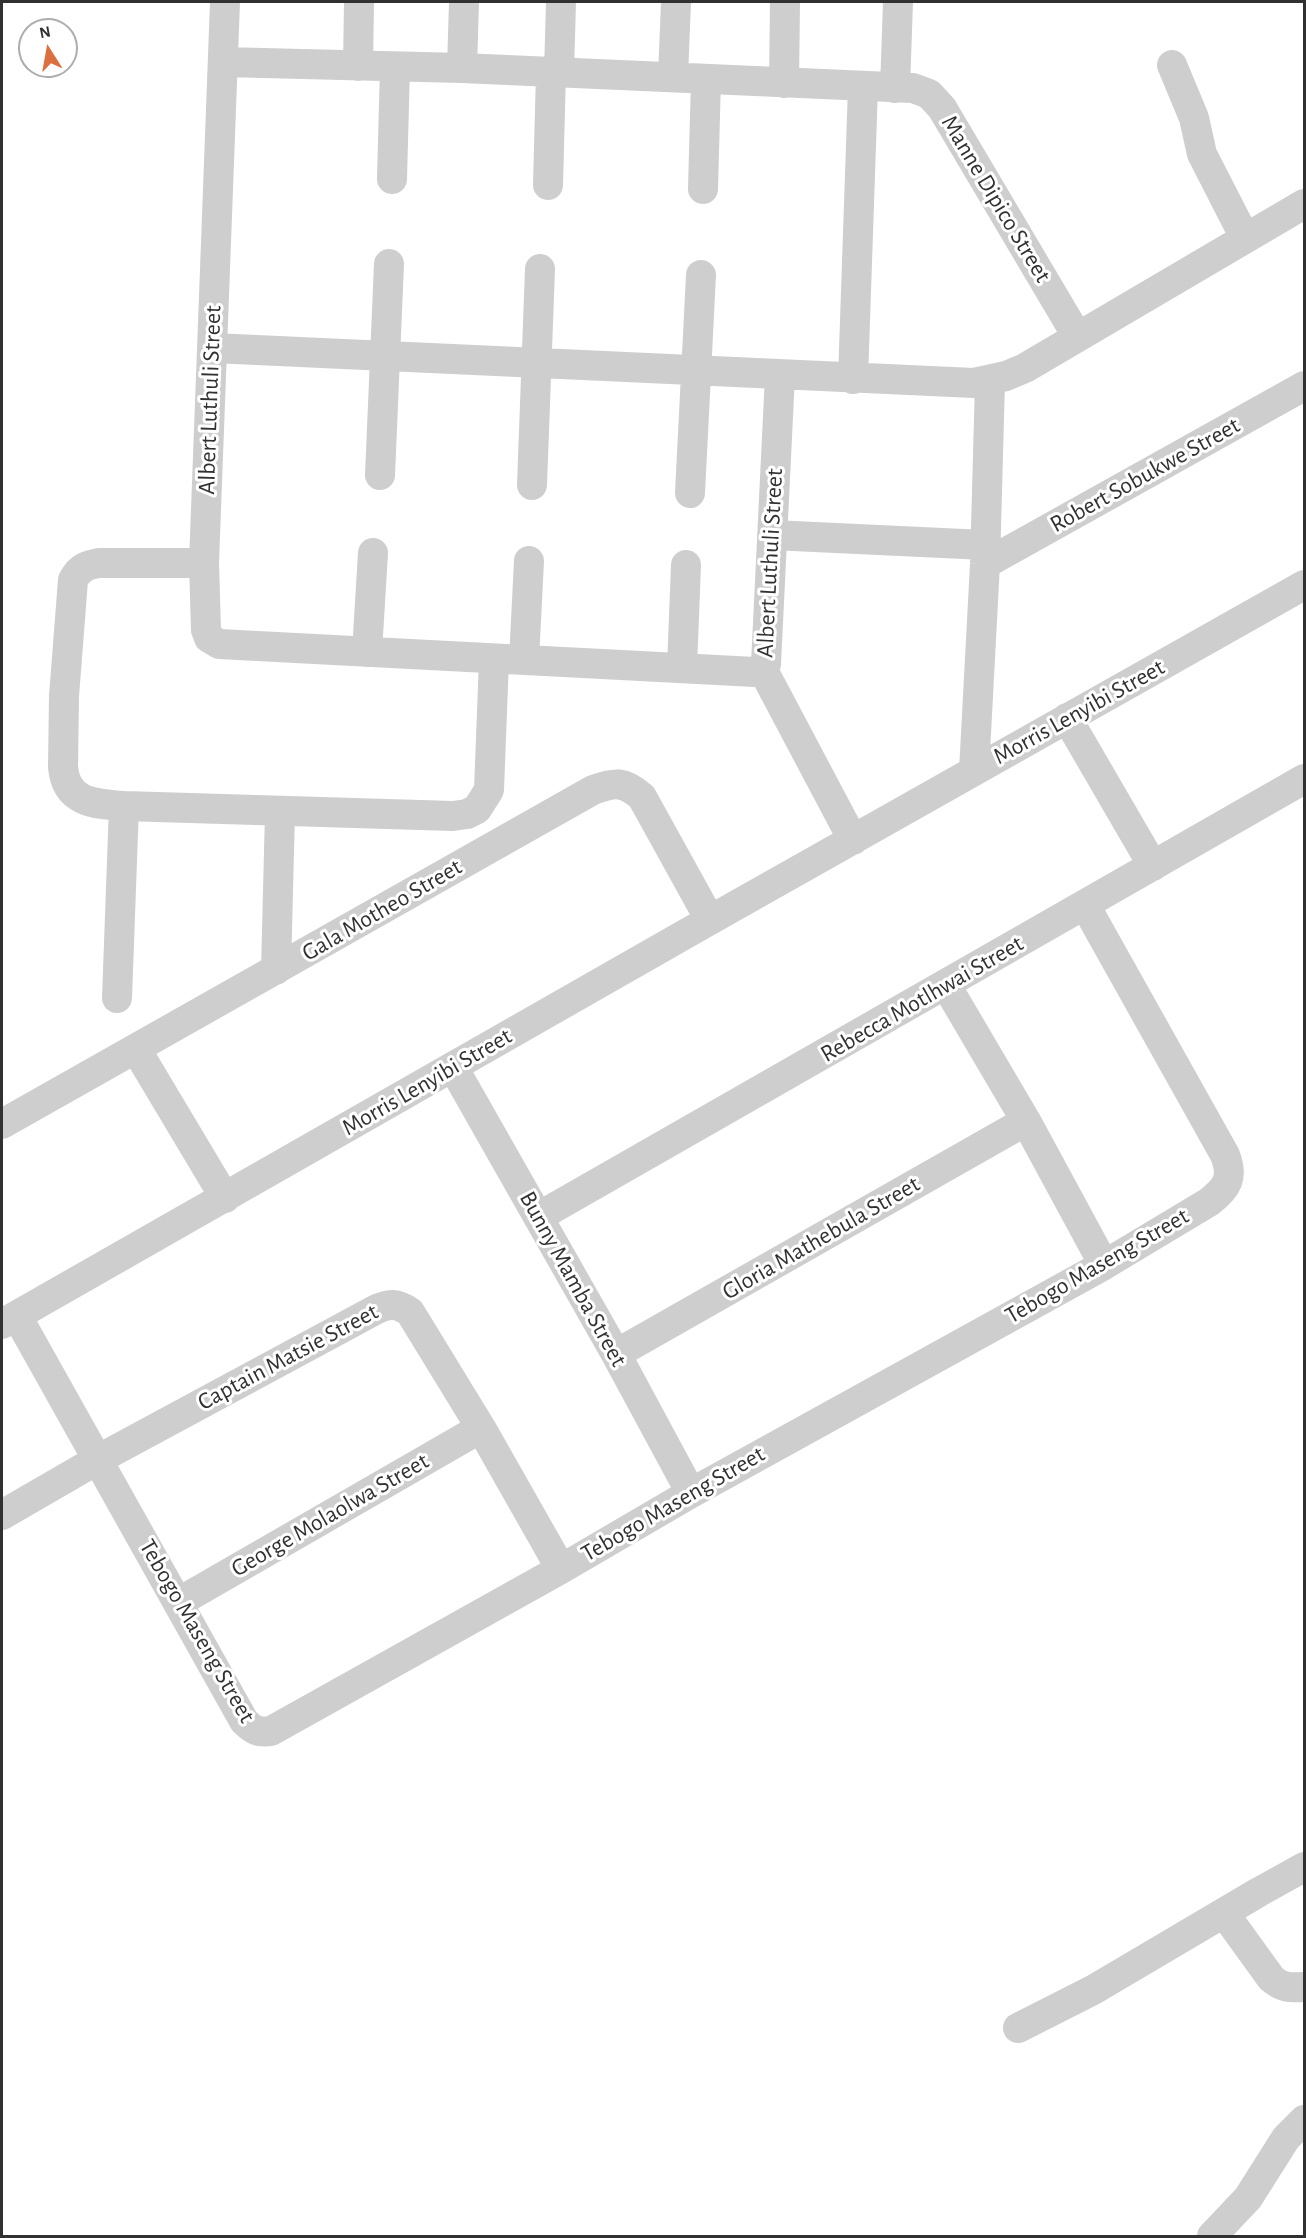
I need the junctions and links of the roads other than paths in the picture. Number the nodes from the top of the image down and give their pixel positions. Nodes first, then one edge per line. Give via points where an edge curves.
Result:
1 (225, 2) edge
2 (359, 2) edge
3 (464, 2) edge
4 (561, 2) edge
5 (676, 2) edge
6 (785, 2) edge
7 (898, 2) edge
8 (223, 62) junction
9 (1172, 65) dead end
10 (358, 66) junction
11 (395, 67) junction
12 (462, 68) junction
13 (555, 72) junction
14 (673, 77) junction
15 (706, 79) junction
16 (784, 83) junction
17 (863, 87) junction
18 (895, 88) junction
19 (392, 179) dead end
20 (548, 185) dead end
21 (703, 189) dead end
22 (1305, 204) edge
23 (1245, 238) junction
24 (389, 264) dead end
25 (540, 269) dead end
26 (700, 275) dead end
27 (1077, 336) junction
28 (213, 348) junction
29 (386, 356) junction
30 (536, 364) junction
31 (695, 371) junction
32 (780, 375) junction
33 (853, 379) junction
34 (990, 381) junction
35 (1305, 386) edge
36 (380, 475) dead end
37 (532, 485) dead end
38 (690, 493) dead end
39 (772, 535) junction
40 (373, 553) dead end
41 (985, 555) junction
42 (529, 561) dead end
43 (204, 563) junction
44 (686, 565) dead end
45 (1305, 585) edge
46 (367, 652) junction
47 (494, 658) junction
48 (524, 660) junction
49 (682, 668) junction
50 (763, 670) junction
51 (1066, 718) junction
52 (974, 771) junction
53 (1305, 779) edge
54 (124, 806) junction
55 (280, 812) junction
56 (853, 840) junction
57 (1153, 866) junction
58 (1085, 905) junction
59 (710, 920) junction
60 (276, 970) junction
61 (946, 985) junction
62 (117, 998) dead end
63 (136, 1049) junction
64 (453, 1067) junction
65 (1026, 1121) junction
66 (2, 1124) edge
67 (225, 1198) junction
68 (538, 1217) junction
69 (1104, 1265) junction
70 (9, 1320) edge
71 (616, 1354) junction
72 (481, 1428) junction
73 (97, 1460) junction
74 (691, 1493) junction
75 (2, 1515) edge
76 (561, 1569) junction
77 (179, 1602) junction
78 (1305, 1867) edge
79 (1224, 1913) junction
80 (1305, 1987) edge
81 (1018, 2028) dead end
82 (1305, 2120) edge
83 (1212, 2236) edge

1 - 8 street, Albert Luthuli Street
2 - 10 street
3 - 12 street
4 - 13 street
5 - 14 street
6 - 16 street
7 - 18 street
8 - 10 street, Manne Dipico Street
8 - 28 street, Albert Luthuli Street
9 - 23 street via 1194,118 1202,154
10 - 11 street, Manne Dipico Street
11 - 12 street, Manne Dipico Street
11 - 19 street
12 - 13 street, Manne Dipico Street
13 - 14 street, Manne Dipico Street
13 - 20 street
14 - 15 street, Manne Dipico Street
15 - 16 street, Manne Dipico Street
15 - 21 street
16 - 17 street, Manne Dipico Street
17 - 18 street, Manne Dipico Street
17 - 33 street
18 - 27 street, Manne Dipico Street via 914,88 929,94 942,108
22 - 23 street
23 - 27 street
24 - 29 street
25 - 30 street
26 - 31 street
27 - 34 street via 1025,368
28 - 29 street
28 - 43 street, Albert Luthuli Street
29 - 30 street
29 - 36 street
30 - 31 street
30 - 37 street
31 - 32 street
31 - 38 street
32 - 33 street
32 - 39 street, Albert Luthuli Street
33 - 34 street via 957,384
34 - 41 street
35 - 41 street, Robert Sobukwe Street
39 - 41 street
39 - 50 street, Albert Luthuli Street
40 - 46 street
41 - 52 street
42 - 48 street
43 - 46 street, Albert Luthuli Street via 206,630 209,638 219,644
43 - 54 street via 99,563 83,567 73,580 64,696 63,776 79,797
44 - 49 street
45 - 51 street, Morris Lenyibi Street
46 - 47 street, Albert Luthuli Street
47 - 48 street, Albert Luthuli Street
47 - 55 street via 489,790 477,809 453,816
48 - 49 street, Albert Luthuli Street
49 - 50 street, Albert Luthuli Street
50 - 56 street
51 - 52 street, Morris Lenyibi Street
51 - 57 street
52 - 56 street, Morris Lenyibi Street
53 - 57 street, Rebecca Motlhwai Street
54 - 55 street
54 - 62 street
55 - 60 street
56 - 59 street, Morris Lenyibi Street
57 - 58 street, Rebecca Motlhwai Street
58 - 61 street, Rebecca Motlhwai Street
58 - 69 street, Tebogo Maseng Street via 1225,1155 1229,1172 1224,1191
59 - 60 street, Gala Motheo Street via 642,797 621,783 608,784
59 - 64 street, Morris Lenyibi Street
60 - 63 street, Gala Motheo Street
61 - 65 street
61 - 68 street, Rebecca Motlhwai Street
63 - 66 street, Gala Motheo Street
63 - 67 street
64 - 67 street, Morris Lenyibi Street
64 - 68 street, Bunny Mamba Street
65 - 69 street
65 - 71 street, Gloria Mathebula Street
67 - 70 street, Morris Lenyibi Street
68 - 71 street, Bunny Mamba Street
69 - 74 street, Tebogo Maseng Street
70 - 73 street, Tebogo Maseng Street
71 - 74 street, Bunny Mamba Street
72 - 73 street, Captain Matsie Street via 410,1312 386,1304
72 - 76 street, Captain Matsie Street
72 - 77 street, George Molaolwa Street
73 - 75 street, Captain Matsie Street
73 - 77 street, Tebogo Maseng Street
74 - 76 street, Tebogo Maseng Street
76 - 77 street, Tebogo Maseng Street via 281,1726 260,1732 244,1721
78 - 79 street
79 - 80 street via 1270,1978 1280,1986
79 - 81 street via 1093,1990
82 - 83 street via 1286,2138 1248,2198

